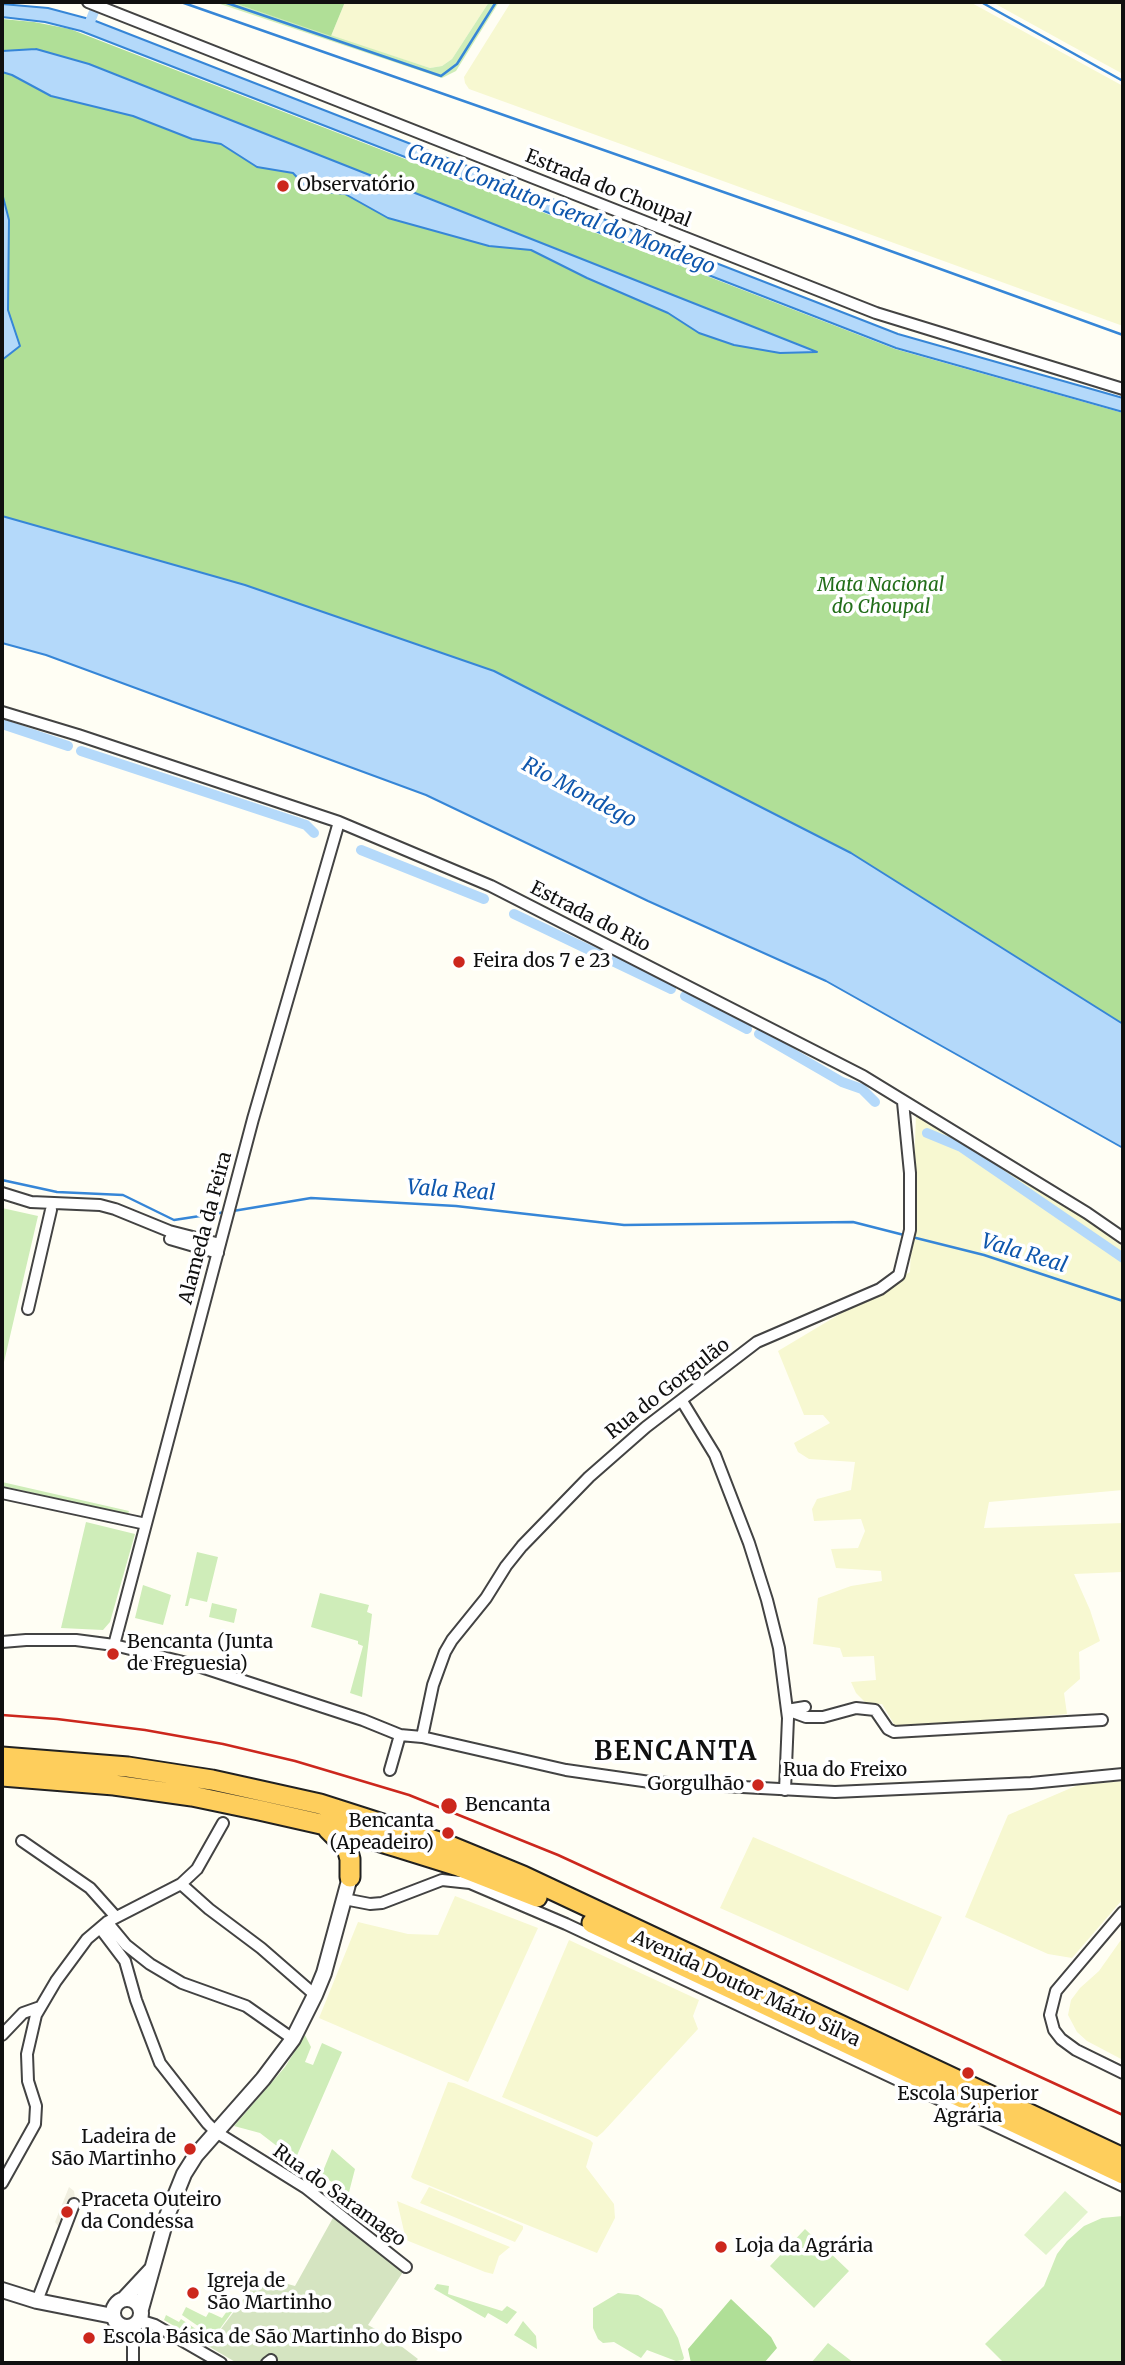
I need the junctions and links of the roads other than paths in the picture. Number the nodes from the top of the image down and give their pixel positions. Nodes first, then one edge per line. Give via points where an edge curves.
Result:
1 (88, 2) edge
2 (1123, 389) edge
3 (2, 712) edge
4 (339, 822) junction
5 (903, 1102) junction
6 (2, 1194) edge
7 (2, 1201) edge
8 (51, 1210) junction
9 (1123, 1238) edge
10 (219, 1248) junction
11 (28, 1309) dead end
12 (682, 1401) junction
13 (2, 1493) edge
14 (146, 1524) junction
15 (2, 1642) edge
16 (114, 1645) junction
17 (804, 1707) dead end
18 (787, 1710) junction
19 (1102, 1720) dead end
20 (400, 1735) junction
21 (422, 1737) junction
22 (2, 1757) edge
23 (390, 1770) dead end
24 (1123, 1774) edge
25 (2, 1776) edge
26 (785, 1790) junction
27 (223, 1823) dead end
28 (321, 1824) junction
29 (22, 1841) dead end
30 (397, 1847) junction
31 (350, 1877) junction
32 (181, 1884) junction
33 (344, 1899) junction
34 (1123, 1912) edge
35 (108, 1922) junction
36 (315, 1995) junction
37 (40, 2007) junction
38 (2, 2035) edge
39 (293, 2039) junction
40 (1123, 2073) edge
41 (216, 2132) junction
42 (1123, 2158) edge
43 (1123, 2174) edge
44 (2, 2183) edge
45 (1123, 2186) edge
46 (75, 2204) dead end
47 (406, 2267) dead end
48 (152, 2269) junction
49 (2, 2290) edge
50 (37, 2301) junction
51 (117, 2307) junction
52 (137, 2319) junction
53 (133, 2363) edge
54 (221, 2363) edge

1 - 2 street, Estrada do Choupal via 866,309
3 - 4 street, Estrada do Rio
4 - 5 street, Estrada do Rio via 491,886 863,1076
4 - 10 street, Alameda da Feira
5 - 9 street, Estrada do Rio
5 - 12 street, Rua do Gorgulão via 910,1230 899,1275 880,1289 757,1342
6 - 10 street via 31,1202 100,1205
7 - 8 street
8 - 10 street via 111,1214 164,1237
8 - 11 street
10 - 14 street, Alameda da Feira
12 - 18 street via 715,1455 749,1543 779,1648
12 - 21 street, Rua do Gorgulão via 590,1477 506,1566 445,1652
13 - 14 street
14 - 16 street, Alameda da Feira
15 - 16 street, Rua do Freixo via 76,1640
16 - 20 street, Rua do Freixo via 195,1665
17 - 18 street
18 - 19 street via 806,1717 856,1708 875,1710 894,1732
18 - 26 street
20 - 21 street, Rua do Freixo
20 - 23 street
21 - 26 street, Rua do Freixo via 566,1770 650,1782
22 - 42 highway via 128,1767 226,1783 320,1804 445,1844 523,1876
24 - 26 street, Rua do Freixo via 1031,1783
25 - 28 highway via 192,1796
27 - 32 street via 197,1869
28 - 30 highway
28 - 31 highway via 347,1848
29 - 35 street via 90,1888
30 - 31 highway via 365,1850
30 - 43 highway via 518,1888
31 - 33 street
32 - 35 street
32 - 36 street
33 - 36 street
33 - 45 street, Avenida Doutor Mário Silva via 382,1903 442,1880 470,1883
34 - 40 street via 1056,1991 1050,2015 1061,2039
35 - 37 street via 69,1961
35 - 39 street via 126,1945 150,1964 182,1983 246,2006
35 - 41 street, Rua do Saramago via 160,2063
36 - 39 street
37 - 38 street via 23,2013
37 - 44 street via 27,2054 35,2124
39 - 41 street
41 - 47 street, Rua do Saramago via 306,2188
41 - 48 street via 174,2193
46 - 50 street
48 - 51 street
48 - 52 street
49 - 50 street
50 - 51 street via 77,2309
51 - 52 street via 118,2323
51 - 52 street via 132,2300
52 - 53 street
52 - 54 street

